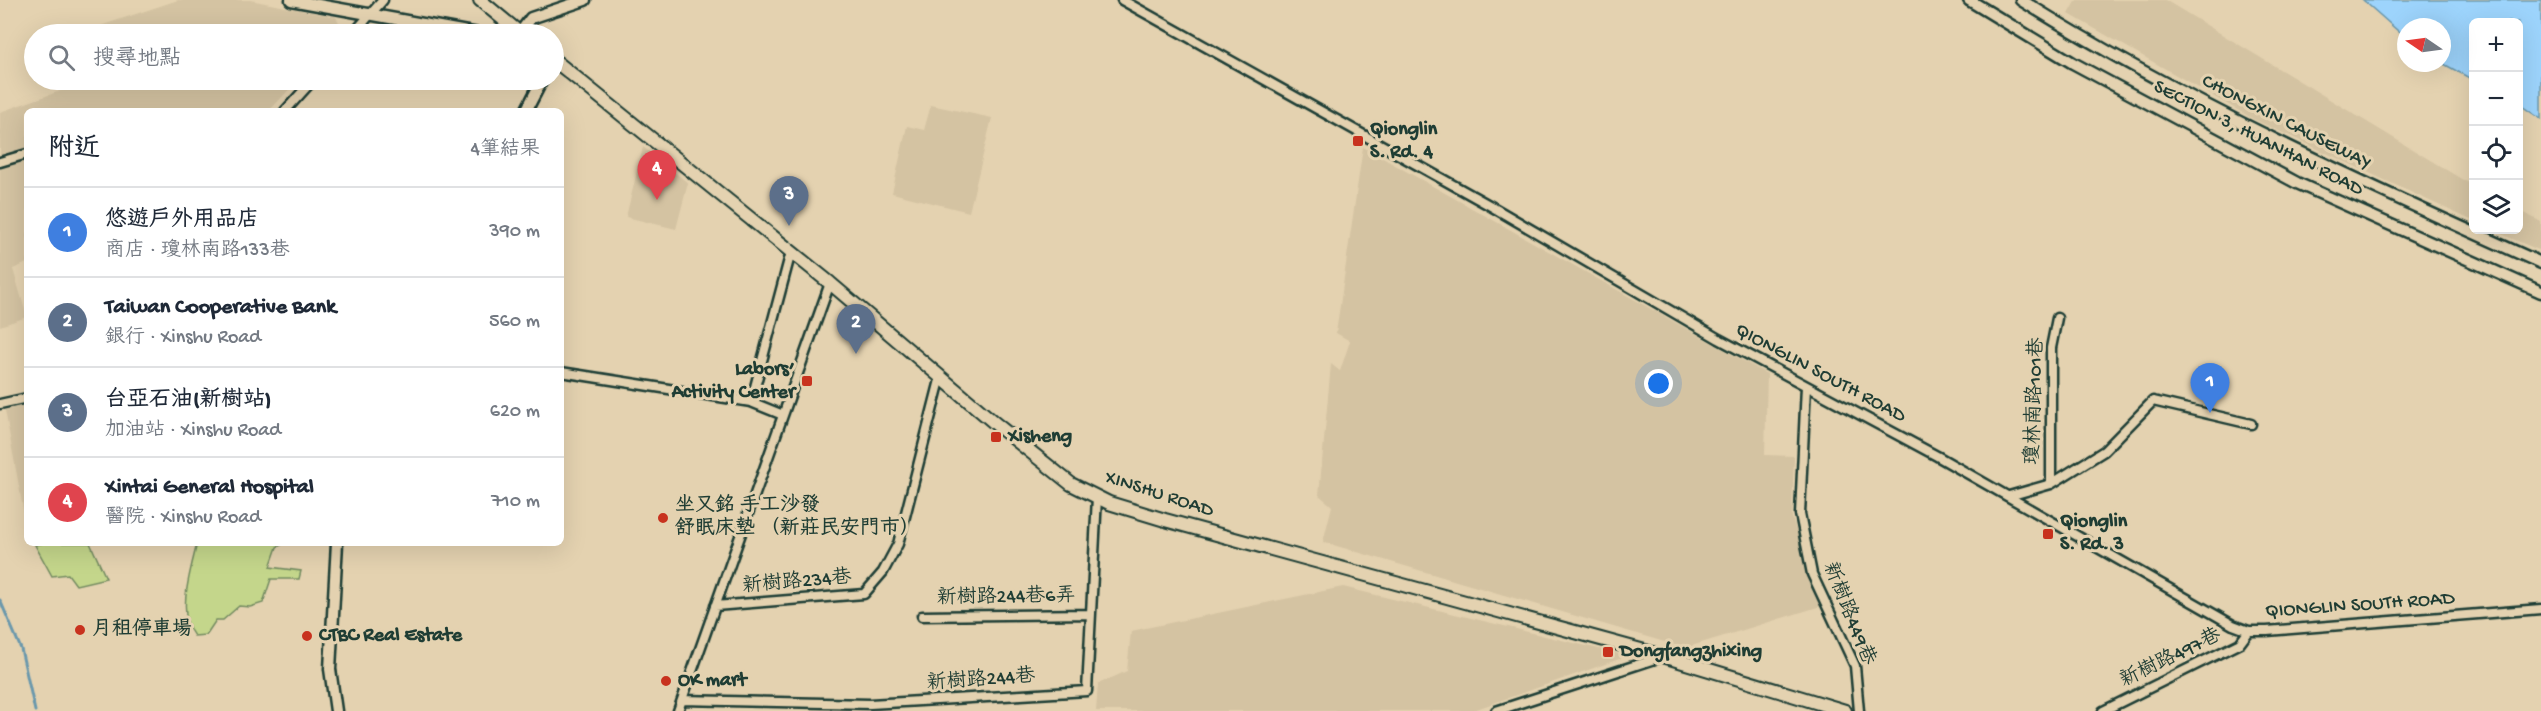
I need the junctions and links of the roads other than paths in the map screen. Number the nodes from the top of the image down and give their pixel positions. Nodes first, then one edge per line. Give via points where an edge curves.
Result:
1 (291, 0) edge
2 (383, 0) edge
3 (480, 0) edge
4 (585, 0) edge
5 (1122, 0) edge
6 (1969, 0) edge
7 (2021, 0) edge
8 (370, 15) junction
9 (362, 24) edge
10 (421, 24) edge
11 (508, 24) edge
12 (527, 24) edge
13 (564, 69) edge
14 (304, 90) edge
15 (538, 90) edge
16 (288, 108) edge
17 (528, 108) edge
18 (24, 155) edge
19 (0, 162) edge
20 (791, 252) junction
21 (2541, 263) edge
22 (830, 283) junction
23 (2541, 292) edge
24 (2057, 318) dead end
25 (564, 372) edge
26 (941, 376) junction
27 (1806, 386) junction
28 (24, 399) edge
29 (751, 402) junction
30 (0, 404) edge
31 (783, 415) junction
32 (2251, 424) dead end
33 (2051, 484) junction
34 (2008, 496) junction
35 (1097, 497) junction
36 (337, 546) edge
37 (715, 606) junction
38 (2541, 609) edge
39 (1091, 614) junction
40 (922, 616) dead end
41 (2249, 631) junction
42 (1663, 656) junction
43 (682, 700) junction
44 (336, 711) edge
45 (678, 711) edge
46 (1496, 711) edge
47 (1845, 711) edge
48 (1859, 711) edge
49 (2103, 711) edge

1 - 8 street
2 - 8 street
3 - 11 main road
4 - 12 street via 531,18
5 - 27 street, QIONGLIN SOUTH ROAD
6 - 23 street, SECTION 3, HUANHAN ROAD via 2073,63 2297,183
7 - 21 street, CHONGXIN CAUSEWAY via 2104,50 2252,127
8 - 9 street
8 - 10 street
13 - 20 main road, XINSHU ROAD
14 - 16 street
15 - 17 street
18 - 19 street
20 - 22 main road, XINSHU ROAD
20 - 29 street
22 - 26 main road, XINSHU ROAD
22 - 31 street
24 - 33 street, 瓊林南路101巷 via 2051,348
25 - 29 street
26 - 35 main road, XINSHU ROAD via 1071,484
26 - 37 street, 新樹路234巷 via 898,544 883,572 864,594
27 - 34 street, QIONGLIN SOUTH ROAD
27 - 48 street, 新樹路449巷 via 1800,514 1812,574 1856,666
28 - 30 street
29 - 31 street
31 - 37 street
32 - 33 street via 2153,401 2104,451
33 - 34 street
34 - 41 street, QIONGLIN SOUTH ROAD
35 - 39 street, 新樹路244巷
35 - 42 main road, XINSHU ROAD via 1166,520
36 - 44 street via 330,669
37 - 43 street
38 - 41 street, QIONGLIN SOUTH ROAD
39 - 40 street, 新樹路244巷6弄
39 - 43 street, 新樹路244巷 via 1087,691 870,704
41 - 49 street, 新樹路497巷 via 2240,643
42 - 46 street
42 - 47 main road, XINSHU ROAD
43 - 45 street

